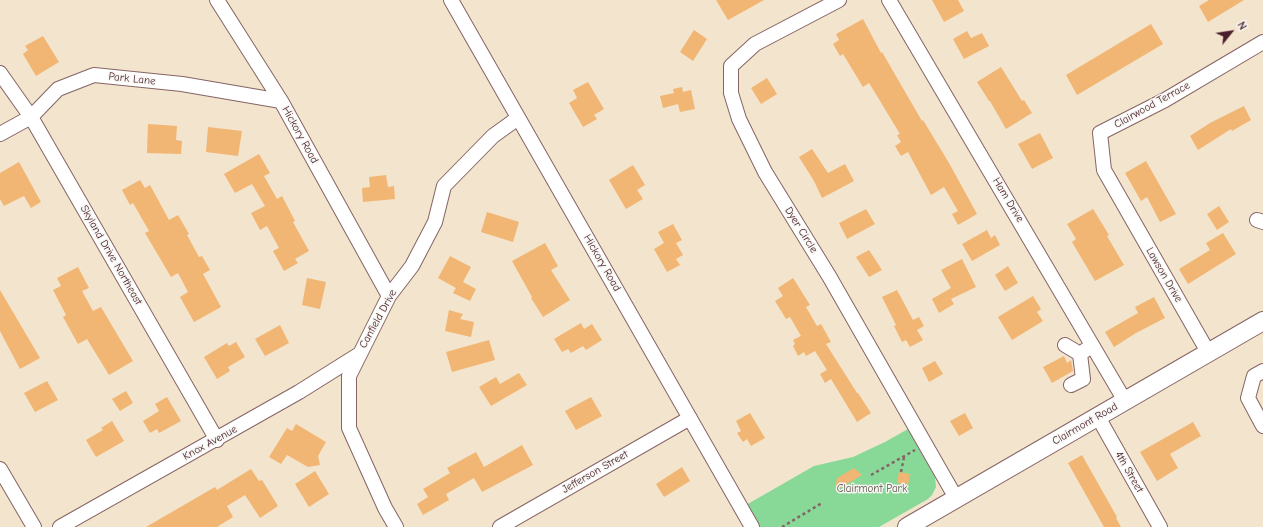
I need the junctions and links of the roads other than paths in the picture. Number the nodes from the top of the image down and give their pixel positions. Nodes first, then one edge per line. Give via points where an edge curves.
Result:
1 (217, 0) edge
2 (451, 0) edge
3 (839, 0) edge
4 (889, 0) edge
5 (1263, 42) edge
6 (0, 73) edge
7 (281, 101) junction
8 (31, 117) junction
9 (518, 118) junction
10 (0, 134) edge
11 (1120, 198) joint
12 (389, 296) junction
13 (1262, 322) edge
14 (1065, 345) dead end
15 (1092, 346) junction
16 (1208, 352) junction
17 (1080, 354) junction
18 (358, 355) junction
19 (1263, 371) edge
20 (1070, 385) dead end
21 (1125, 401) junction
22 (1098, 416) junction
23 (690, 418) junction
24 (1263, 426) edge
25 (217, 440) junction
26 (0, 469) edge
27 (956, 498) junction
28 (34, 527) edge
29 (60, 527) edge
30 (396, 527) edge
31 (500, 527) edge
32 (752, 527) edge
33 (906, 527) edge
34 (1160, 527) edge

1 - 7 street, Hickory Road
2 - 9 street, Hickory Road
3 - 27 street, Dyer Circle via 755,44 731,66 731,93 739,119 765,172 833,282
4 - 15 street, Ham Drive
5 - 11 street, Clairwood Terrace via 1165,100 1100,133 1104,170
6 - 8 street, Skyland Drive Northeast
7 - 8 street, Park Lane via 182,84 94,75 58,89
7 - 12 street, Hickory Road
8 - 10 street, Park Lane
8 - 25 street, Skyland Drive Northeast
9 - 12 street, Canfield Drive via 493,136 444,186 435,222 412,266
9 - 23 street, Hickory Road
11 - 16 street, Lawson Drive via 1189,307
12 - 18 street, Canfield Drive
13 - 16 main road, Clairmont Road
14 - 17 street
15 - 17 street
15 - 21 street, Ham Drive
16 - 21 main road, Clairmont Road
17 - 20 street via 1083,379
18 - 25 street, Knox Avenue
18 - 30 street, Canfield Drive via 349,376 348,428
19 - 24 street via 1254,376 1248,398
21 - 22 main road, Clairmont Road
22 - 27 main road, Clairmont Road
22 - 34 street, 4th Street
23 - 31 street, Jefferson Street
23 - 32 street, Hickory Road
25 - 29 street, Knox Avenue
26 - 28 street
27 - 33 main road, Clairmont Road

